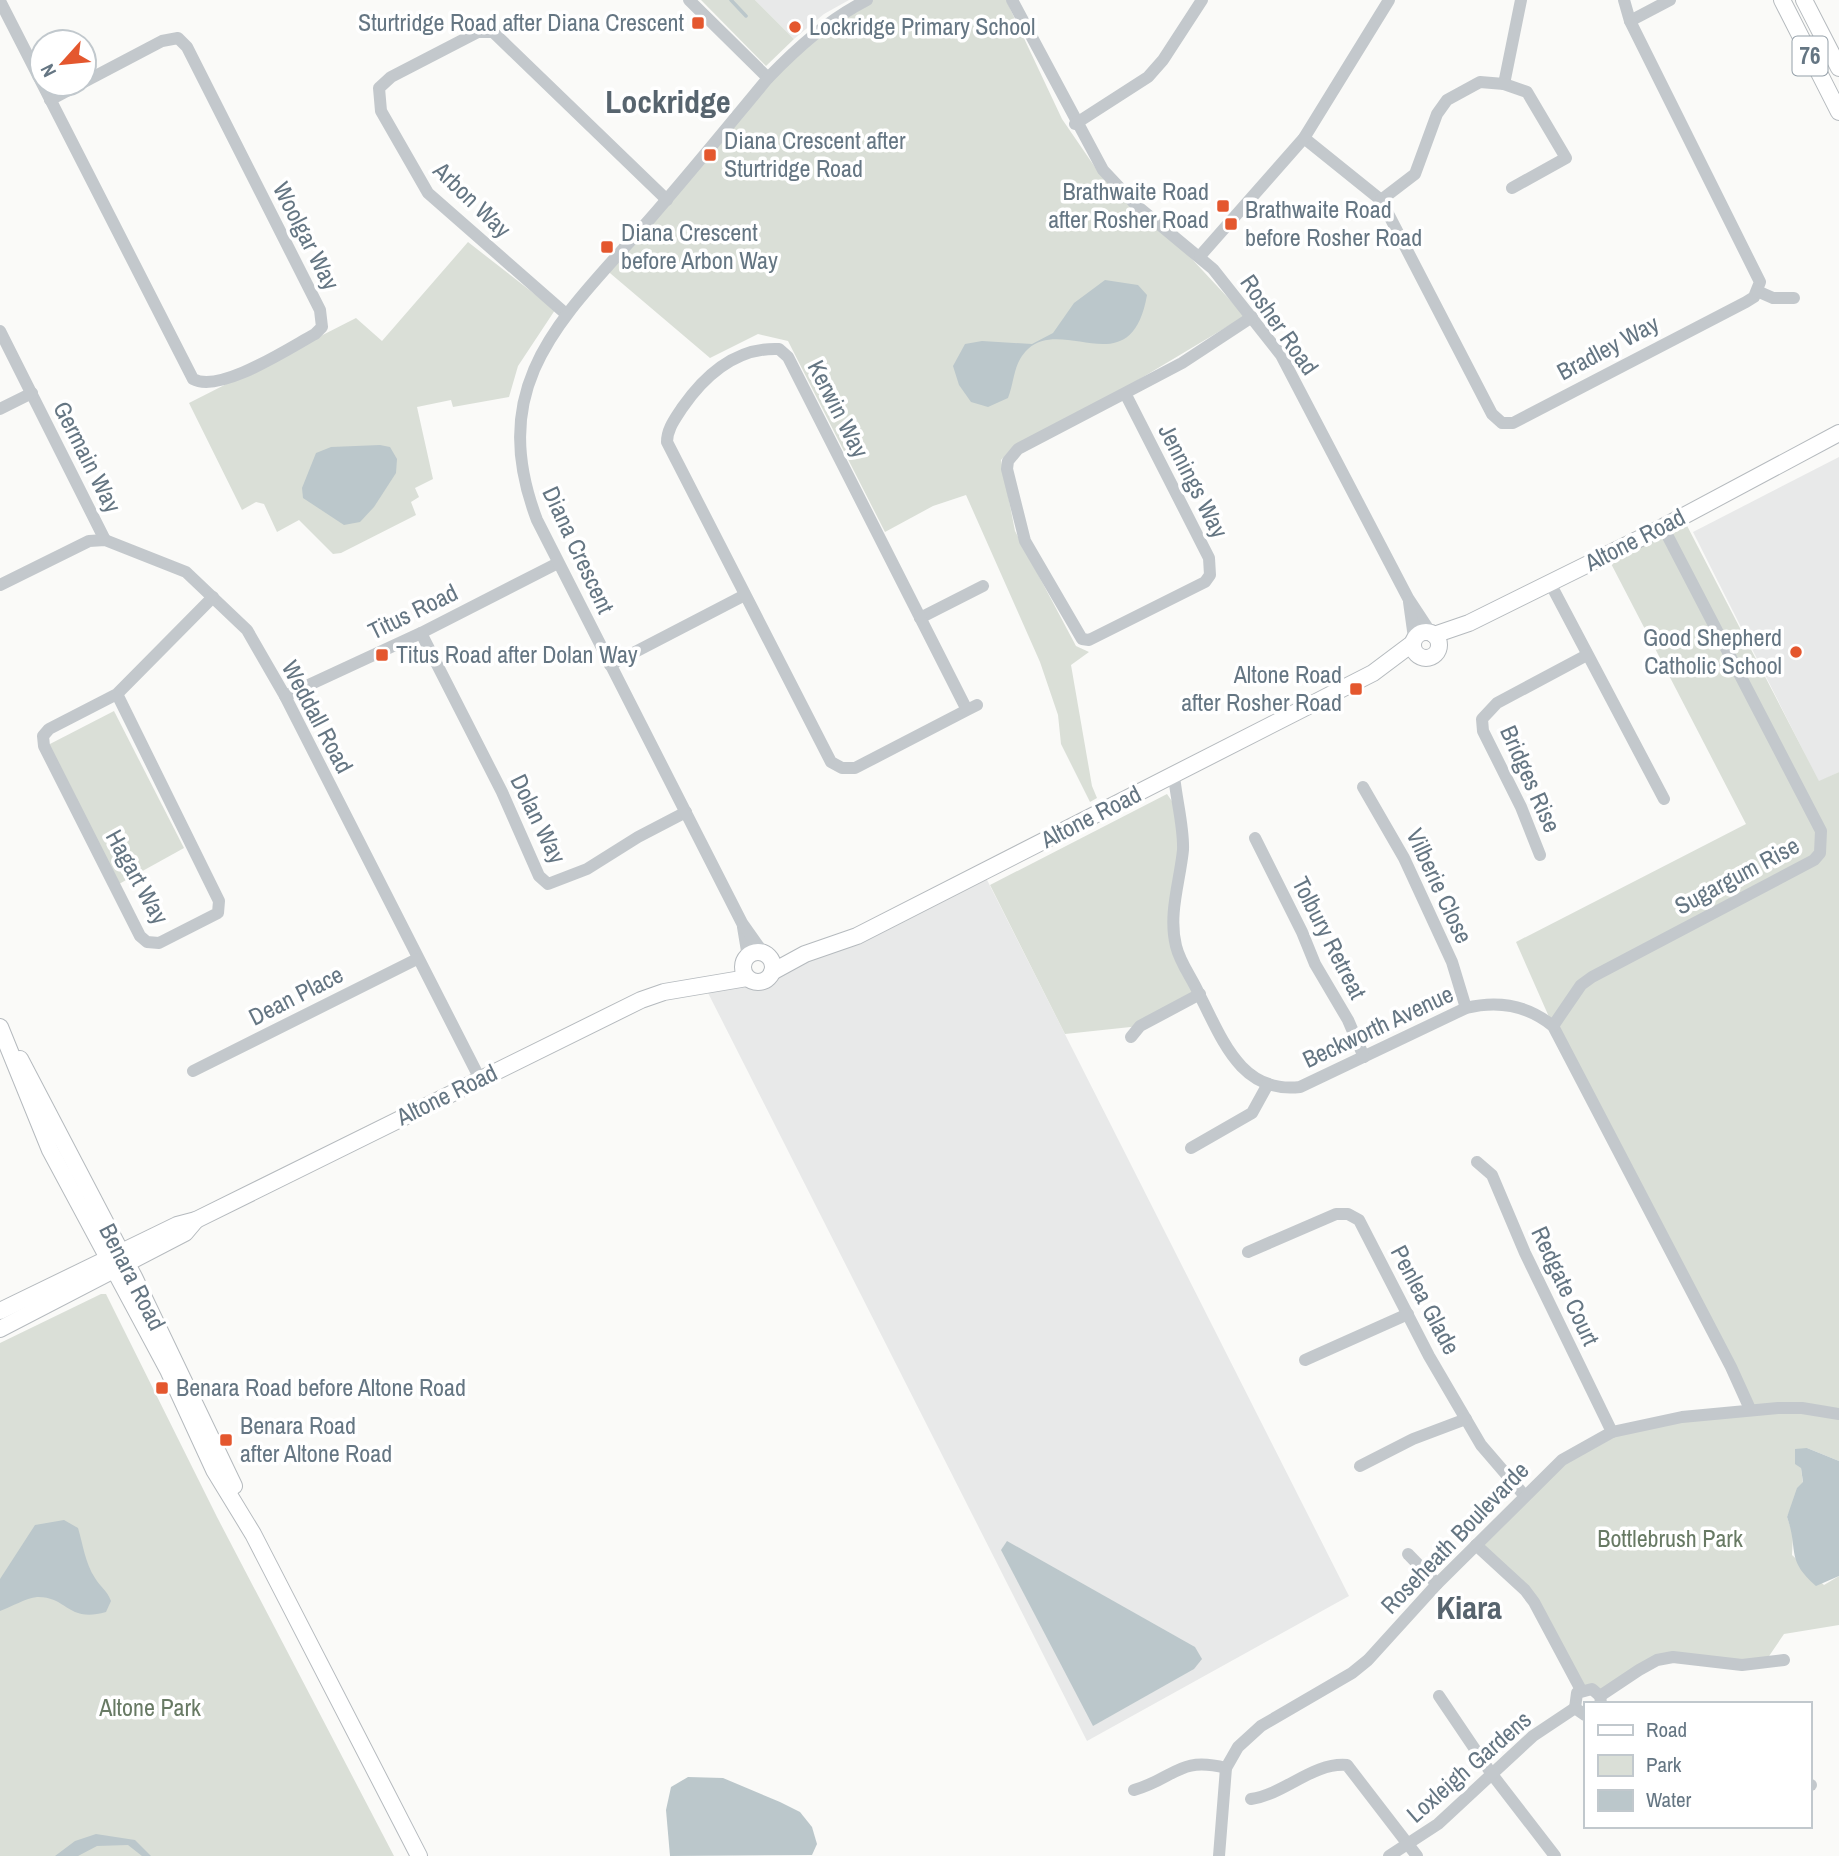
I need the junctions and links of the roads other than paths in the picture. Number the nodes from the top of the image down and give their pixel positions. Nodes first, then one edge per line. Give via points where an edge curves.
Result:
1 (689, 0) edge
2 (867, 0) edge
3 (1012, 0) edge
4 (1202, 0) edge
5 (1389, 0) edge
6 (1521, 0) edge
7 (1624, 0) edge
8 (1670, 0) edge
9 (1782, 0) edge
10 (1804, 0) edge
11 (0, 1) edge
12 (1630, 20) junction
13 (1839, 68) edge
14 (98, 75) edge
15 (768, 78) junction
16 (1504, 83) junction
17 (54, 98) edge
18 (50, 100) junction
19 (1839, 112) edge
20 (1076, 124) junction
21 (1304, 138) junction
22 (1512, 188) dead end
23 (667, 200) junction
24 (1381, 200) junction
25 (1200, 256) junction
26 (1757, 291) junction
27 (1794, 298) dead end
28 (566, 314) junction
29 (1252, 317) junction
30 (0, 331) edge
31 (32, 393) junction
32 (1125, 393) junction
33 (0, 409) edge
34 (1839, 433) edge
35 (1839, 440) edge
36 (1801, 456) junction
37 (1663, 527) junction
38 (105, 540) junction
39 (558, 562) junction
40 (1550, 583) junction
41 (0, 585) edge
42 (983, 586) dead end
43 (743, 596) junction
44 (213, 597) junction
45 (1408, 598) junction
46 (920, 618) junction
47 (421, 633) junction
48 (1435, 639) junction
49 (1414, 640) junction
50 (1587, 655) junction
51 (1422, 658) junction
52 (610, 665) junction
53 (1373, 673) junction
54 (117, 694) junction
55 (285, 696) junction
56 (1167, 779) junction
57 (1363, 787) dead end
58 (1664, 799) dead end
59 (686, 812) junction
60 (1255, 838) dead end
61 (1540, 855) dead end
62 (742, 923) junction
63 (765, 954) junction
64 (806, 954) junction
65 (417, 959) junction
66 (746, 966) junction
67 (772, 972) junction
68 (1200, 994) junction
69 (1466, 1008) junction
70 (0, 1026) edge
71 (1553, 1026) junction
72 (1131, 1037) dead end
73 (1364, 1058) junction
74 (193, 1071) dead end
75 (480, 1079) junction
76 (1268, 1084) junction
77 (1191, 1148) dead end
78 (1477, 1162) dead end
79 (1248, 1252) dead end
80 (117, 1261) junction
81 (0, 1311) edge
82 (1408, 1314) junction
83 (0, 1329) edge
84 (1305, 1360) dead end
85 (1743, 1410) junction
86 (1839, 1414) edge
87 (1466, 1419) junction
88 (1612, 1432) junction
89 (1360, 1466) dead end
90 (1524, 1495) junction
91 (1476, 1545) junction
92 (1408, 1554) dead end
93 (1437, 1584) junction
94 (1784, 1660) dead end
95 (1581, 1690) junction
96 (1439, 1696) dead end
97 (1600, 1700) edge
98 (1580, 1712) edge
99 (1226, 1768) junction
100 (1491, 1773) junction
101 (1134, 1790) dead end
102 (1251, 1799) dead end
103 (1413, 1851) edge
104 (419, 1856) edge
105 (1219, 1856) edge
106 (1389, 1856) edge
107 (1555, 1856) edge

1 - 15 street
2 - 15 street, Diana Crescent via 801,44
3 - 20 street, Rosher Road
4 - 20 street via 1148,77
5 - 21 street
6 - 16 street
7 - 12 street
8 - 12 street
9 - 19 main road, 76
10 - 13 main road, 76
11 - 18 street, Woolgar Way
12 - 26 street via 1758,272
14 - 18 street, Woolgar Way via 162,41 178,38 187,47 320,310 323,327 315,334 229,379 202,384 193,379
15 - 23 street, Diana Crescent
16 - 22 street via 1527,92 1566,158
16 - 24 street via 1480,82 1447,100 1437,114 1415,174
17 - 18 street, Woolgar Way
20 - 25 street, Rosher Road via 1103,170 1136,205
21 - 24 street, Bradley Way
21 - 25 street
23 - 28 street, Diana Crescent
23 - 28 street, Arbon Way via 494,32 478,32 379,88 381,111 428,193
24 - 26 street, Bradley Way via 1492,414 1502,422 1513,423 1746,302
25 - 29 street, Rosher Road
26 - 27 street via 1773,298
28 - 39 street, Diana Crescent via 537,362 520,420 519,458 526,491
29 - 32 street, Jennings Way via 1182,363
29 - 45 street, Rosher Road via 1286,365
30 - 31 street, Germain Way
31 - 33 street, Germain Way
31 - 38 street, Germain Way
32 - 32 street, Jennings Way via 1212,567 1205,582 1089,640 1082,639 1025,541 1007,469 1018,449
34 - 36 main road, Altone Road
35 - 36 main road, Altone Road
36 - 37 main road, Altone Road
37 - 40 main road, Altone Road
37 - 71 street, Sugargum Rise via 1821,831 1820,853 1592,976
38 - 41 street via 89,541
38 - 44 street, Weddall Road via 186,572
39 - 47 street, Titus Road
39 - 52 street, Diana Crescent
40 - 48 main road, Altone Road
40 - 50 street
42 - 46 street
43 - 46 street, Kerwin Way via 821,746 831,762 842,768 855,768 972,707
43 - 46 street, Kerwin Way via 667,435 694,391 713,372 753,351 779,349 788,357
43 - 52 street
44 - 54 street, Hagart Way
44 - 55 street, Weddall Road via 247,630
45 - 48 street, Rosher Road
45 - 49 street, Rosher Road
47 - 55 street, Titus Road
47 - 59 street, Dolan Way via 539,876 548,884 587,869
48 - 49 main road via 1422,632
48 - 51 main road via 1432,657
49 - 51 main road via 1414,652
49 - 53 main road, Altone Road
50 - 58 street
50 - 61 street, Bridges Rise via 1497,703 1482,719 1483,731
51 - 53 main road, Altone Road
52 - 59 street, Diana Crescent
53 - 56 main road, Altone Road
54 - 54 street, Hagart Way via 219,901 218,914 159,943 140,936 44,746 43,736 49,729
55 - 65 street, Weddall Road
56 - 64 main road, Altone Road via 858,936
56 - 68 street, Beckworth Avenue via 1183,847 1174,932 1180,958
57 - 69 street, Vilberie Close via 1404,858 1452,962
59 - 62 street, Diana Crescent
60 - 73 street, Tolbury Retreat
62 - 63 street, Diana Crescent
62 - 66 street, Diana Crescent
63 - 64 main road, Altone Road
63 - 66 main road via 755,953
63 - 67 main road via 772,962
64 - 67 main road, Altone Road
65 - 74 street, Dean Place
65 - 75 street, Weddall Road
66 - 67 main road via 761,982
66 - 75 main road, Altone Road via 704,985 641,1000
68 - 72 street via 1140,1026
68 - 76 street, Beckworth Avenue via 1235,1062
69 - 71 street, Beckworth Avenue via 1505,1004
69 - 73 street, Beckworth Avenue
70 - 80 main road, Benara Road via 50,1150
71 - 85 street via 1731,1367
73 - 76 street, Beckworth Avenue via 1300,1087
75 - 80 main road, Altone Road via 196,1220 185,1233
76 - 77 street via 1252,1112
78 - 88 street, Redgate Court via 1492,1175
79 - 82 street, Penlea Glade via 1336,1214 1353,1216 1364,1227
80 - 81 main road, Altone Road
80 - 83 main road, Altone Road
80 - 104 main road, Benara Road via 221,1456 253,1534
82 - 84 street
82 - 87 street, Penlea Glade
85 - 86 street, Roseheath Boulevarde via 1802,1408
85 - 88 street, Roseheath Boulevarde
87 - 89 street
87 - 90 street, Penlea Glade via 1492,1460
88 - 90 street, Roseheath Boulevarde via 1562,1460
90 - 91 street, Roseheath Boulevarde
91 - 93 street, Roseheath Boulevarde
91 - 95 street via 1525,1590
92 - 93 street
93 - 99 street, Roseheath Boulevarde via 1368,1660 1261,1726 1238,1747
94 - 97 street via 1742,1665 1674,1657 1639,1670
95 - 97 street via 1592,1689
95 - 98 street via 1574,1698
96 - 100 street
98 - 100 street, Loxleigh Gardens via 1533,1736
99 - 101 street via 1192,1763
99 - 105 street
100 - 103 street, Loxleigh Gardens
100 - 107 street
102 - 103 street via 1268,1797 1333,1764 1347,1765
103 - 106 street, Loxleigh Gardens

